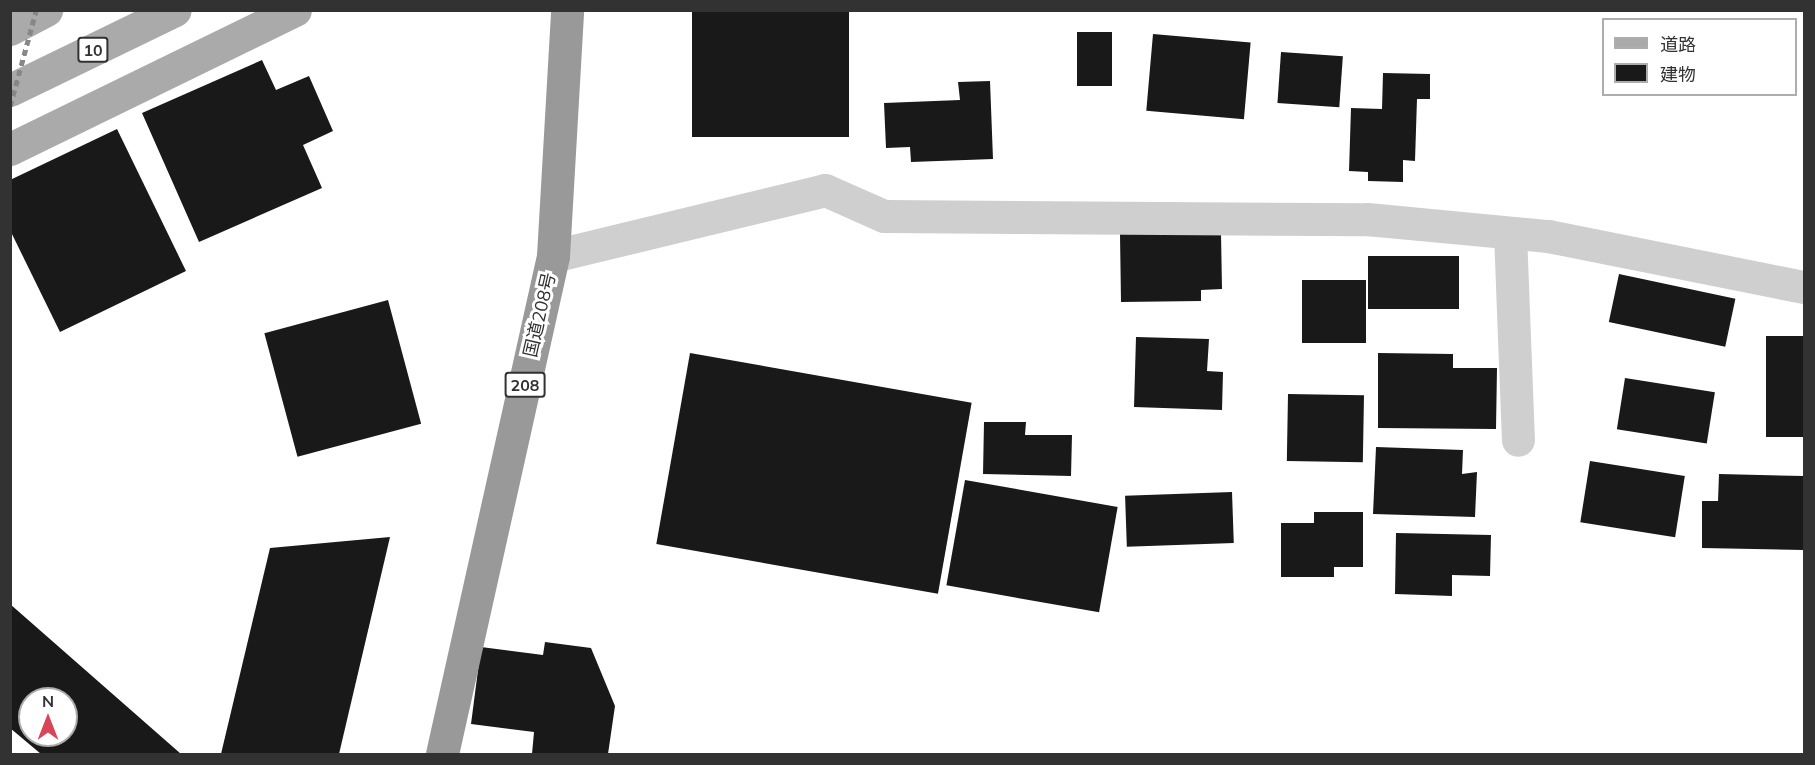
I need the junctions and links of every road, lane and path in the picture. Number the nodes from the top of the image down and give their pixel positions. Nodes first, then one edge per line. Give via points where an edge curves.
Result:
1 (46, 10) edge
2 (175, 10) edge
3 (295, 10) edge
4 (567, 10) edge
5 (10, 29) edge
6 (10, 90) edge
7 (10, 149) edge
8 (1510, 233) junction
9 (553, 256) junction
10 (1804, 287) edge
11 (1518, 440) dead end
12 (442, 754) edge

1 - 5 main road
2 - 6 main road, 10
3 - 7 main road
4 - 9 highway, 国道208号 / 208
8 - 9 street via 1367,219 884,216 825,190
8 - 10 street
8 - 11 street
9 - 12 highway, 国道208号 / 208

